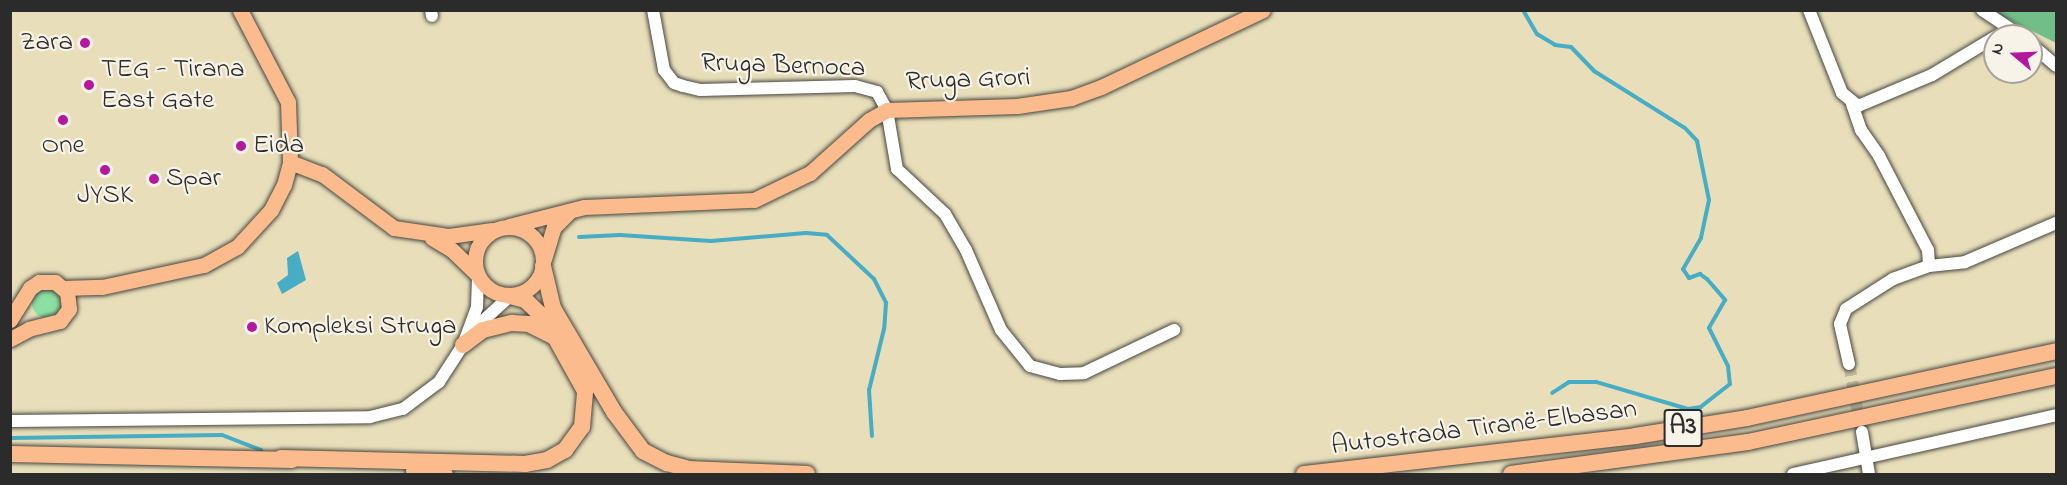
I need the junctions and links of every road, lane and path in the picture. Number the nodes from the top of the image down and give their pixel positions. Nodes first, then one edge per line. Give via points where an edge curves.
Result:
1 (240, 10) edge
2 (652, 10) edge
3 (1263, 10) edge
4 (1809, 10) edge
5 (1982, 10) edge
6 (2004, 24) edge
7 (1983, 44) edge
8 (2043, 55) edge
9 (2056, 66) edge
10 (1852, 104) junction
11 (887, 110) junction
12 (290, 162) junction
13 (577, 208) junction
14 (2056, 223) edge
15 (509, 226) junction
16 (491, 230) junction
17 (421, 234) junction
18 (543, 265) junction
19 (1929, 266) junction
20 (478, 275) junction
21 (102, 287) junction
22 (64, 288) junction
23 (510, 296) junction
24 (25, 302) junction
25 (69, 309) junction
26 (10, 320) edge
27 (42, 325) junction
28 (1174, 330) dead end
29 (10, 339) edge
30 (559, 342) junction
31 (463, 345) junction
32 (2056, 351) edge
33 (1848, 364) tunnel mouth
34 (2056, 376) edge
35 (2056, 415) edge
36 (10, 421) edge
37 (1862, 432) tunnel mouth
38 (10, 454) edge
39 (281, 458) junction
40 (1865, 458) junction
41 (446, 474) edge
42 (807, 474) edge
43 (1304, 474) edge
44 (1511, 474) edge
45 (1793, 474) edge
46 (1869, 474) edge

1 - 12 main road via 288,102
2 - 11 street, Rruga Bernoca via 664,70 674,82 700,90 855,86 877,92
3 - 11 main road, Rruga Grori via 1071,98 1017,106
4 - 10 street via 1842,93
5 - 6 street
7 - 10 street via 1913,83 1868,103
8 - 9 street
10 - 19 street via 1861,130 1929,250
11 - 13 main road, Rruga Grori via 869,120 810,173 754,201
11 - 28 street via 897,169 945,214 966,250 1001,330 1030,366 1060,374 1084,373
12 - 17 main road via 322,174 389,226
12 - 21 main road via 271,210 235,249 195,267
13 - 15 main road, Rruga Grori
13 - 18 main road via 555,227
14 - 19 street via 1965,262
15 - 16 main road
15 - 18 main road via 535,238
16 - 17 main road via 469,236
16 - 20 main road via 477,250
17 - 20 main road via 452,250
18 - 23 main road via 532,286
18 - 42 highway via 553,308 626,431 643,451 690,469
19 - 33 street via 1893,279 1845,309 1840,324
20 - 23 main road via 495,292
20 - 31 street via 477,308
21 - 22 main road
21 - 25 main road
22 - 24 main road via 50,280 39,282 27,292
22 - 25 main road
23 - 30 highway via 519,297 536,309
23 - 31 street via 484,318
24 - 26 main road
24 - 27 main road via 29,316
25 - 27 main road via 60,321
27 - 29 main road
30 - 31 highway via 537,327 512,322 483,330
30 - 39 highway via 579,375 587,406 574,441 547,460 505,464
31 - 36 street via 440,382 404,409 386,415
32 - 43 highway, Autostrada Tiranë-Elbasan / A3 via 1747,418 1624,438
34 - 44 highway, Autostrada Tiranë-Elbasan / A3 via 1748,442
35 - 40 street
37 - 40 street
38 - 39 highway
39 - 41 highway
40 - 45 street
40 - 46 street

